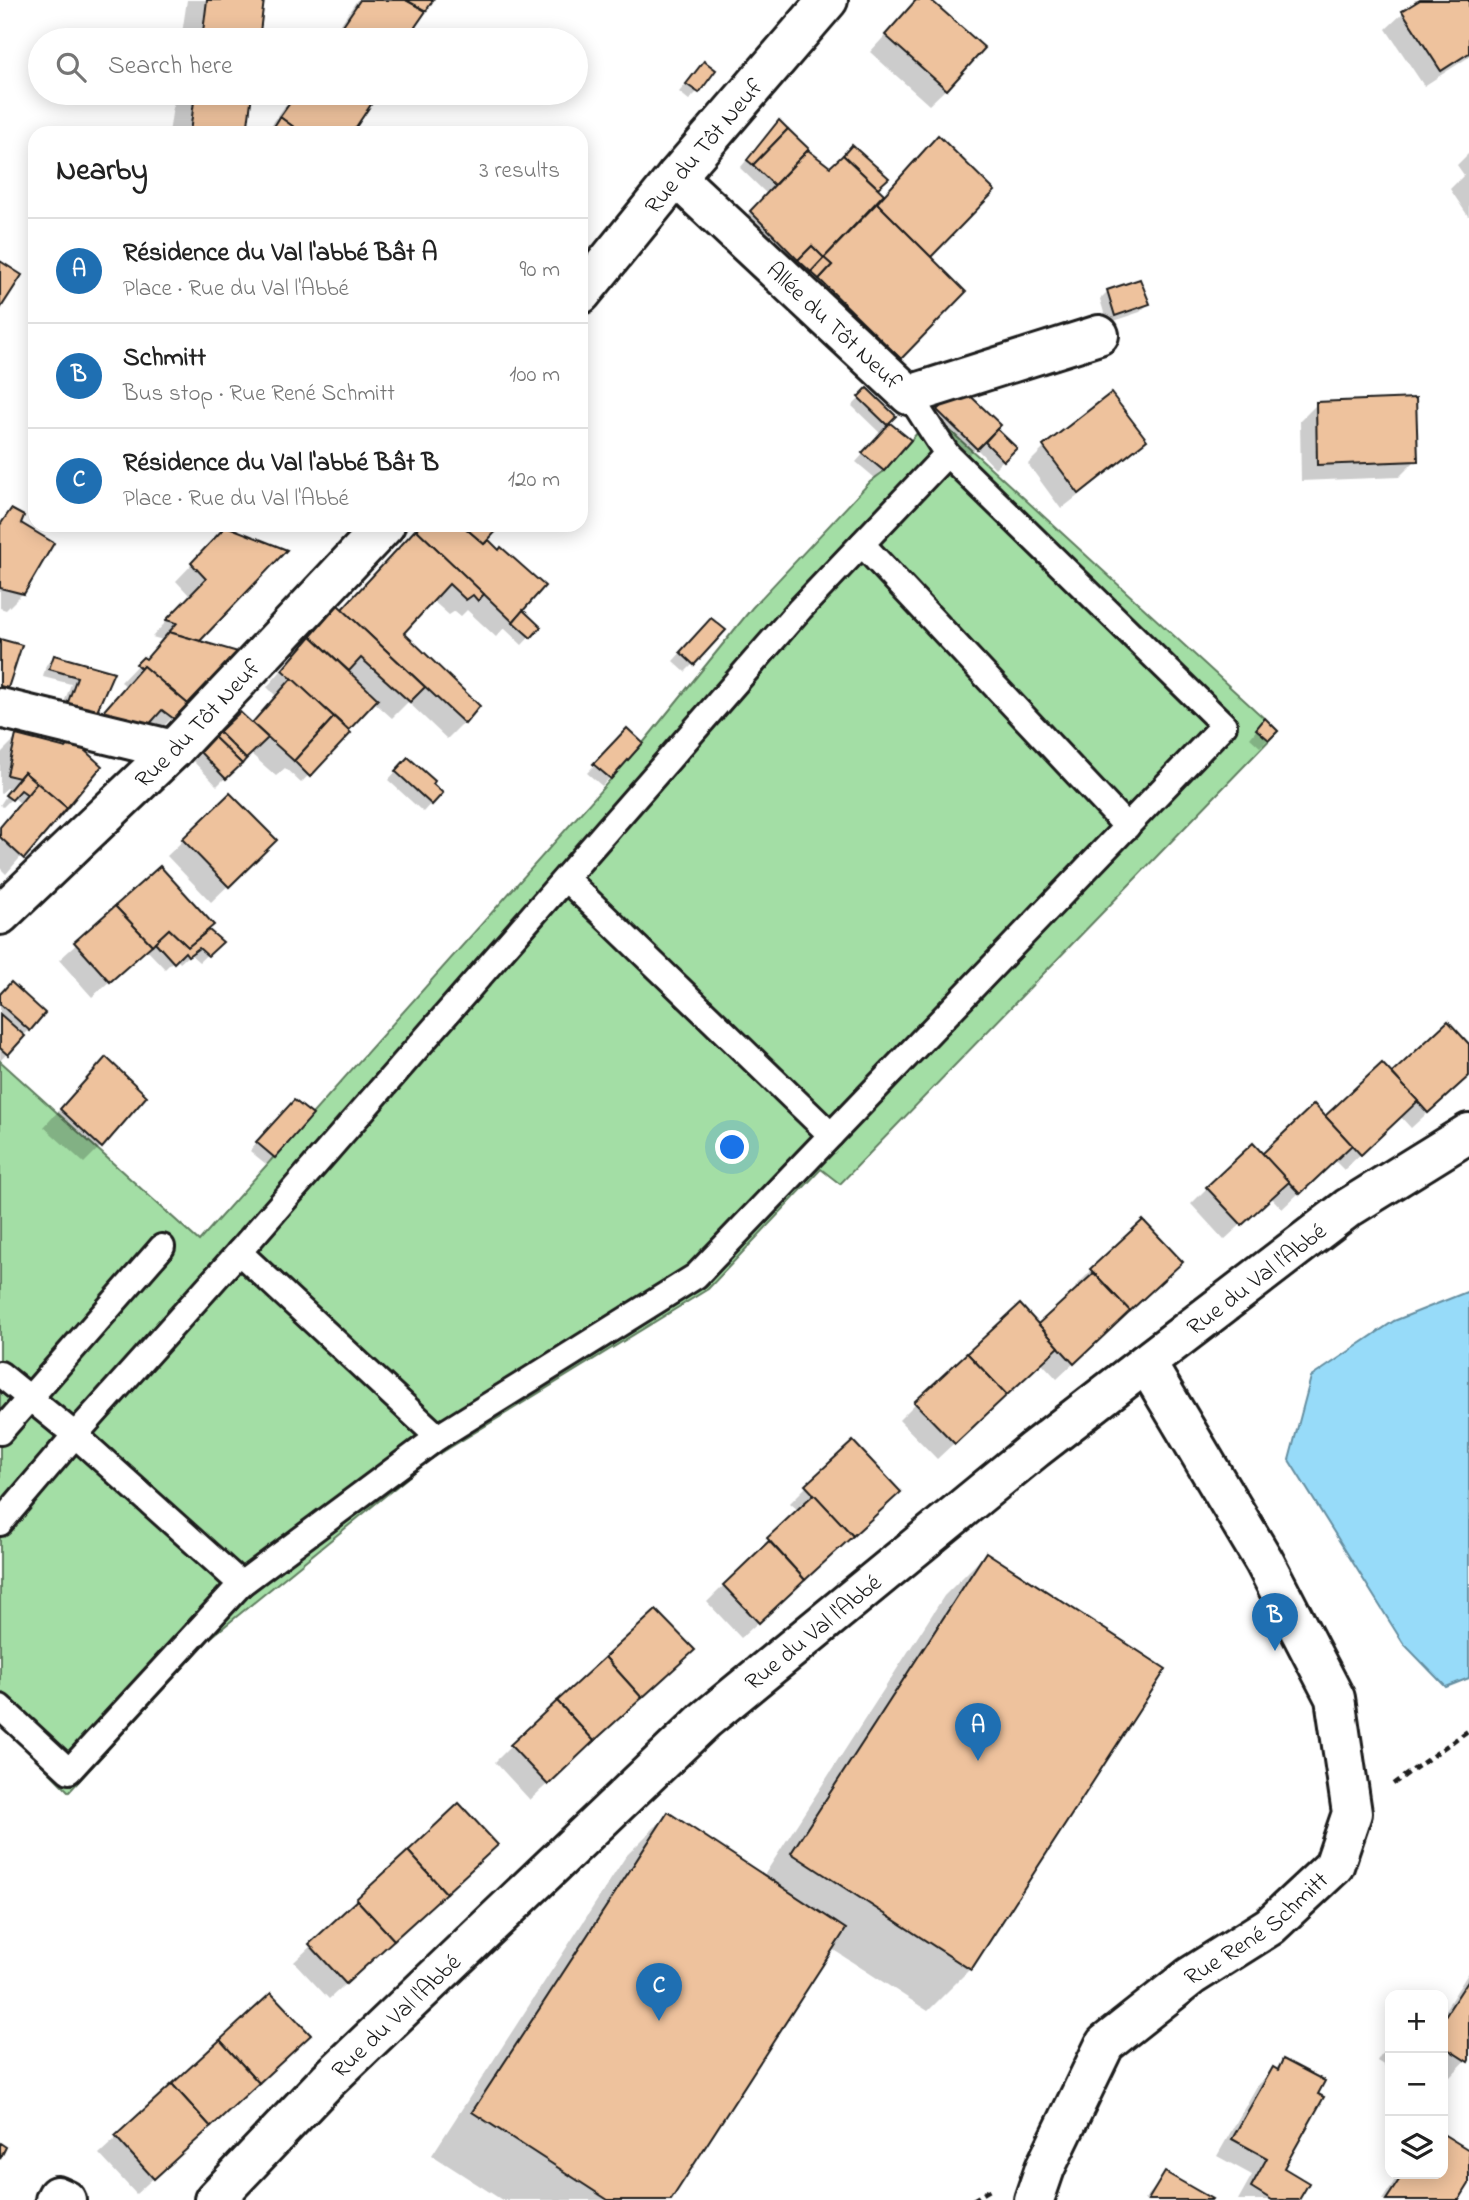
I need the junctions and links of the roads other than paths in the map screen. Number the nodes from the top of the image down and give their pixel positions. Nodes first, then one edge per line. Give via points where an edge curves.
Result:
1 (828, 0) edge
2 (676, 177) junction
3 (588, 285) edge
4 (1099, 335) dead end
5 (909, 395) junction
6 (947, 454) junction
7 (378, 532) edge
8 (862, 544) junction
9 (0, 708) edge
10 (173, 750) junction
11 (1127, 827) junction
12 (566, 879) junction
13 (0, 915) edge
14 (1469, 1133) edge
15 (831, 1135) junction
16 (162, 1247) dead end
17 (239, 1252) junction
18 (1146, 1363) junction
19 (0, 1374) edge
20 (30, 1398) junction
21 (0, 1432) edge
22 (75, 1435) junction
23 (438, 1437) junction
24 (0, 1523) edge
25 (241, 1584) junction
26 (0, 1707) edge
27 (55, 2200) edge
28 (66, 2200) edge
29 (214, 2200) edge
30 (1034, 2200) edge

1 - 2 street, Rue du Tôt Neuf
2 - 3 street, Rue du Tôt Neuf
2 - 5 street, Allée du Tôt Neuf
4 - 5 street, Allée du Tôt Neuf
5 - 6 lane
6 - 8 lane
6 - 11 lane via 1224,725
7 - 10 street, Rue du Tôt Neuf
8 - 11 lane
8 - 12 lane
9 - 10 street
10 - 13 street, Rue du Tôt Neuf
11 - 15 lane
12 - 15 lane
12 - 17 lane
14 - 18 street, Rue du Val l'Abbé via 1348,1208
15 - 23 lane via 696,1276
16 - 20 lane
17 - 22 lane
17 - 23 lane
18 - 29 street, Rue du Val l'Abbé via 705,1720 328,2080
18 - 30 street, Rue René Schmitt via 1264,1561 1335,1698 1352,1813 1334,1866 1270,1926 1191,1976 1105,2044
19 - 20 lane
20 - 21 lane
20 - 22 lane
22 - 24 lane
22 - 25 lane
23 - 25 lane
25 - 26 lane via 69,1771
27 - 28 street via 57,2196

